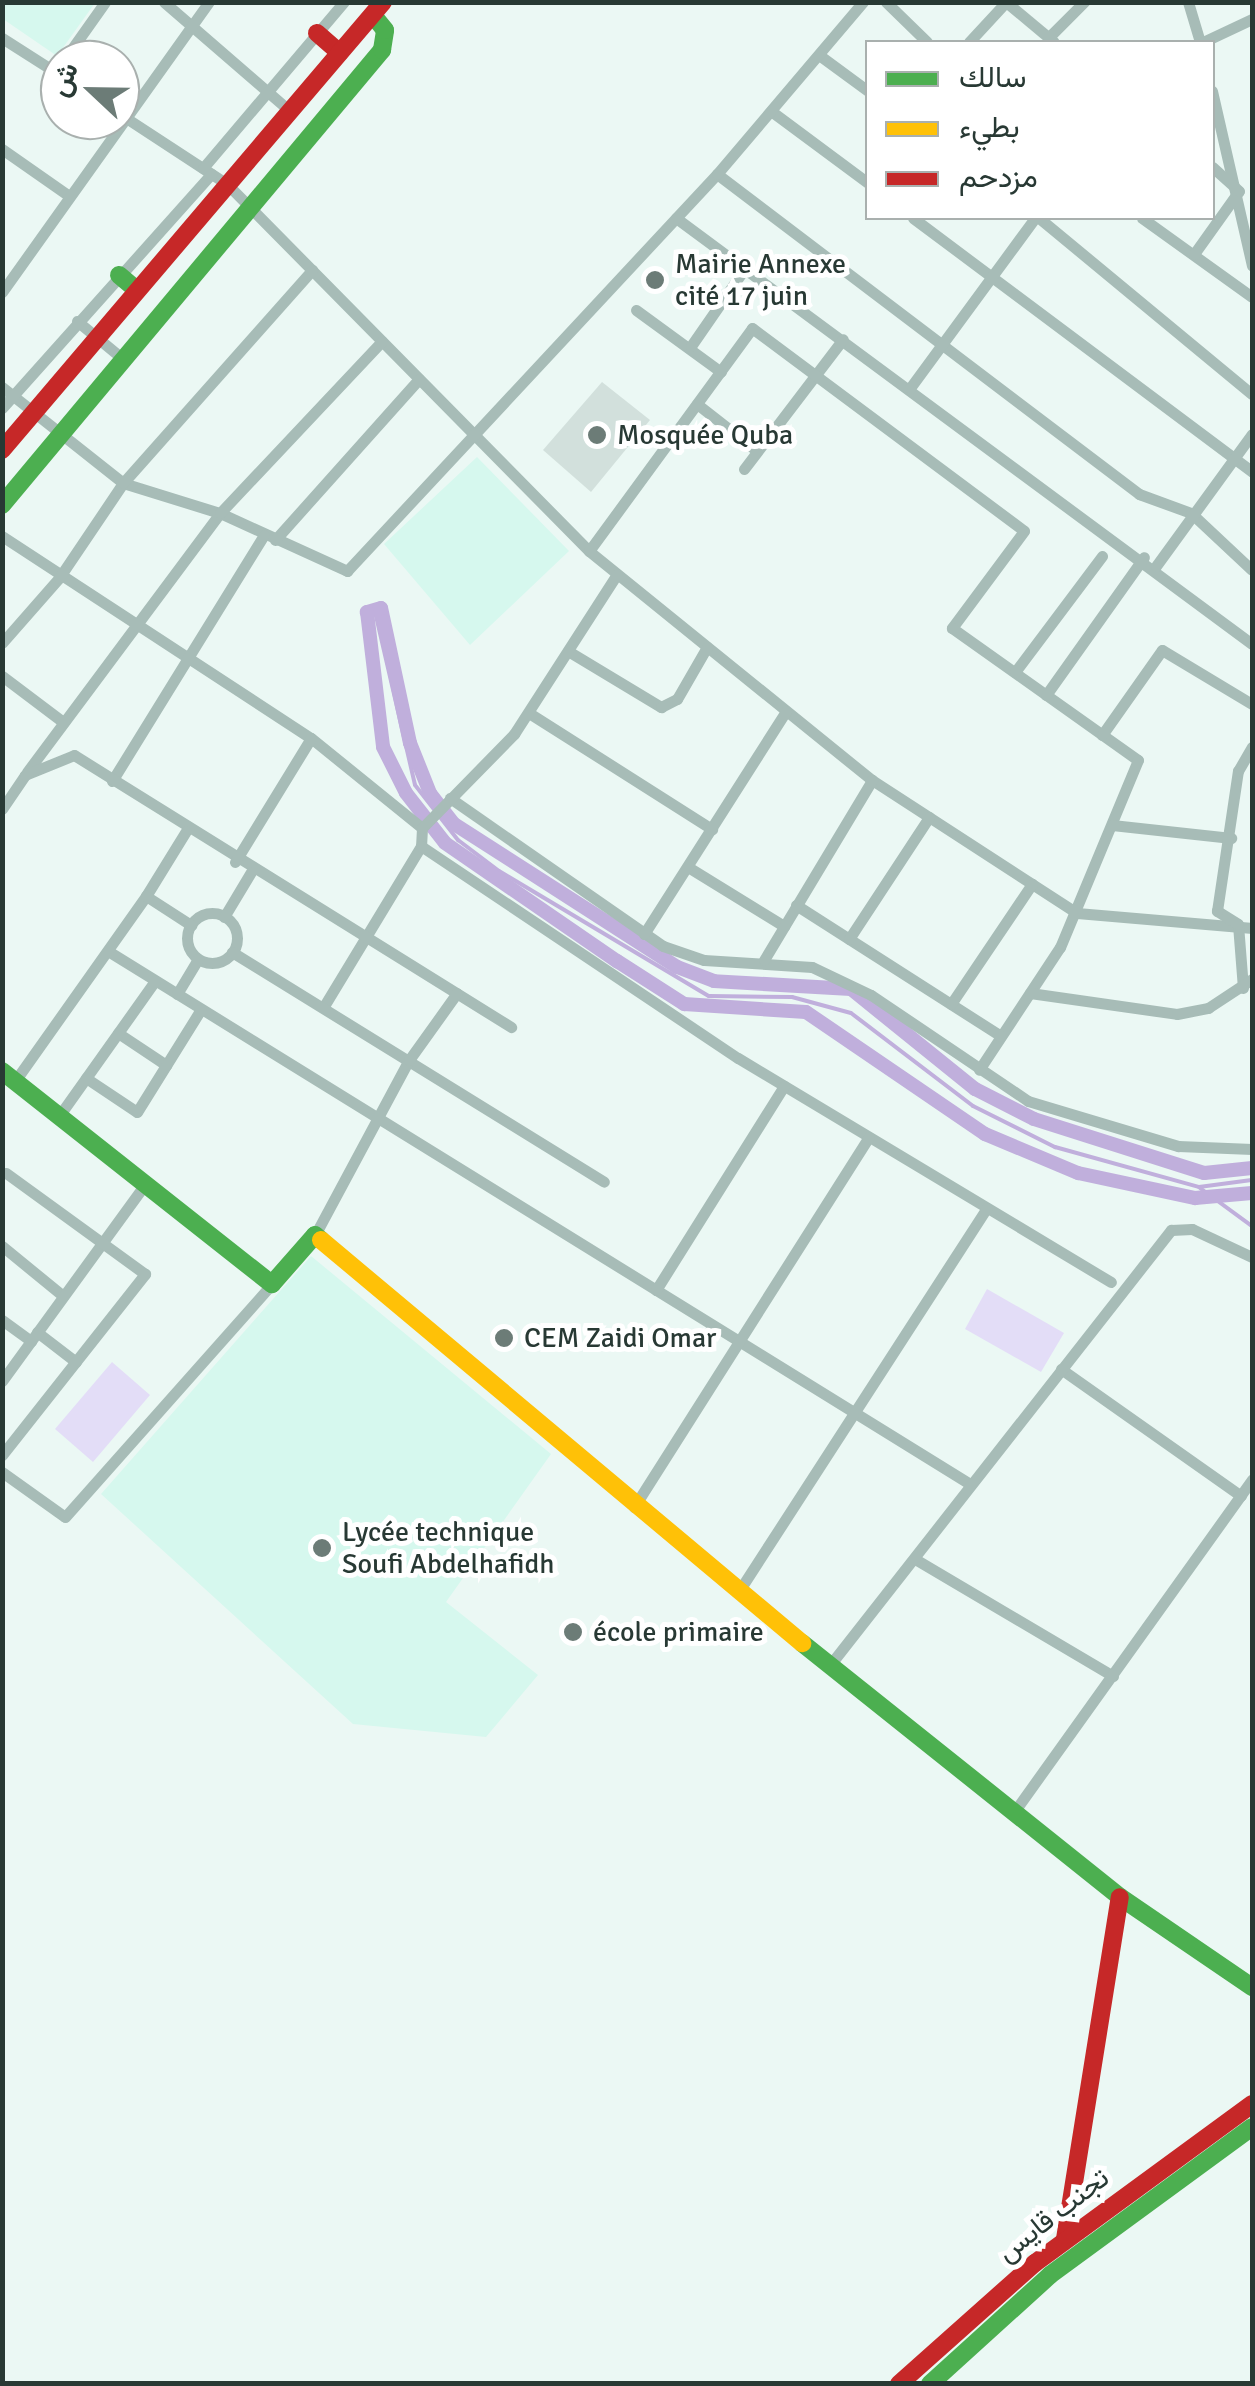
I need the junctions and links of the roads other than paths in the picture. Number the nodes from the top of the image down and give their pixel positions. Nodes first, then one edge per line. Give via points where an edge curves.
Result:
1 (105, 2) edge
2 (164, 2) edge
3 (210, 2) edge
4 (344, 2) edge
5 (863, 2) edge
6 (886, 2) edge
7 (1006, 2) edge
8 (1084, 2) edge
9 (1188, 2) edge
10 (378, 8) edge
11 (1252, 19) edge
12 (192, 27) junction
13 (316, 33) junction
14 (2, 38) edge
15 (79, 40) edge
16 (925, 40) edge
17 (971, 40) edge
18 (1051, 40) edge
19 (1200, 40) edge
20 (1205, 40) edge
21 (340, 53) junction
22 (819, 54) junction
23 (40, 58) edge
24 (266, 89) junction
25 (865, 89) edge
26 (140, 93) edge
27 (1215, 102) edge
28 (290, 110) junction
29 (771, 111) junction
30 (140, 128) edge
31 (106, 140) edge
32 (4, 153) edge
33 (1215, 170) edge
34 (717, 174) junction
35 (213, 175) junction
36 (865, 182) edge
37 (1238, 191) junction
38 (69, 196) junction
39 (250, 206) junction
40 (676, 218) junction
41 (916, 220) edge
42 (1035, 220) edge
43 (1039, 220) edge
44 (1145, 220) edge
45 (1194, 254) junction
46 (1252, 265) edge
47 (745, 268) junction
48 (312, 270) junction
49 (119, 275) junction
50 (992, 277) junction
51 (137, 290) junction
52 (2, 292) edge
53 (1252, 297) edge
54 (636, 310) dead end
55 (77, 320) junction
56 (97, 337) junction
57 (843, 339) junction
58 (382, 340) junction
59 (945, 343) junction
60 (691, 346) junction
61 (123, 358) junction
62 (721, 372) junction
63 (816, 376) junction
64 (420, 379) junction
65 (910, 388) junction
66 (7, 392) edge
67 (1252, 394) edge
68 (697, 404) junction
69 (2, 408) edge
70 (33, 415) junction
71 (474, 434) junction
72 (1252, 434) edge
73 (61, 437) junction
74 (2, 450) edge
75 (758, 452) junction
76 (1230, 456) junction
77 (744, 469) dead end
78 (1252, 472) edge
79 (123, 482) junction
80 (2, 506) edge
81 (1191, 512) junction
82 (220, 513) junction
83 (2, 536) edge
84 (270, 538) junction
85 (590, 552) junction
86 (1102, 556) dead end
87 (1144, 557) junction
88 (1156, 566) junction
89 (1252, 570) edge
90 (617, 574) junction
91 (59, 578) junction
92 (135, 628) junction
93 (2, 642) edge
94 (1252, 644) edge
95 (707, 647) junction
96 (568, 651) junction
97 (185, 662) junction
98 (1014, 672) junction
99 (2, 676) edge
100 (1046, 695) junction
101 (1252, 704) edge
102 (786, 710) junction
103 (529, 713) junction
104 (62, 722) junction
105 (1102, 735) junction
106 (311, 738) junction
107 (1252, 746) edge
108 (24, 776) junction
109 (872, 780) junction
110 (112, 781) junction
111 (7, 794) edge
112 (445, 802) junction
113 (2, 808) edge
114 (928, 817) junction
115 (424, 825) junction
116 (1112, 825) junction
117 (712, 829) junction
118 (186, 831) junction
119 (1231, 838) junction
120 (421, 846) junction
121 (235, 862) junction
122 (688, 867) junction
123 (252, 872) junction
124 (1032, 884) junction
125 (146, 896) junction
126 (796, 905) junction
127 (1077, 914) junction
128 (224, 917) junction
129 (1238, 924) junction
130 (191, 926) junction
131 (784, 926) junction
132 (1252, 928) edge
133 (644, 934) junction
134 (850, 939) junction
135 (361, 940) junction
136 (108, 951) junction
137 (232, 952) junction
138 (198, 959) junction
139 (764, 960) junction
140 (155, 981) junction
141 (1248, 983) edge
142 (457, 993) junction
143 (1030, 993) junction
144 (177, 994) junction
145 (951, 1004) junction
146 (322, 1008) junction
147 (201, 1009) junction
148 (511, 1027) dead end
149 (118, 1033) junction
150 (1001, 1036) junction
151 (409, 1060) junction
152 (166, 1065) junction
153 (979, 1070) junction
154 (9, 1076) edge
155 (86, 1078) junction
156 (784, 1086) junction
157 (59, 1116) junction
158 (375, 1121) junction
159 (868, 1137) junction
160 (1252, 1149) edge
161 (6, 1173) dead end
162 (604, 1182) dead end
163 (145, 1184) junction
164 (987, 1208) junction
165 (316, 1235) junction
166 (101, 1242) junction
167 (2, 1246) edge
168 (1252, 1257) edge
169 (1110, 1282) dead end
170 (272, 1284) junction
171 (656, 1290) junction
172 (63, 1296) junction
173 (2, 1320) edge
174 (34, 1337) junction
175 (740, 1342) junction
176 (76, 1362) junction
177 (1061, 1370) junction
178 (2, 1381) edge
179 (855, 1412) junction
180 (2, 1455) edge
181 (2, 1472) edge
182 (1252, 1479) edge
183 (970, 1484) junction
184 (1241, 1496) junction
185 (634, 1507) junction
186 (915, 1560) junction
187 (738, 1592) junction
188 (830, 1665) junction
189 (1113, 1676) junction
190 (1014, 1812) junction
191 (1120, 1897) junction
192 (1252, 1987) edge
193 (1252, 2104) edge
194 (1252, 2127) edge
195 (1065, 2239) junction
196 (899, 2384) edge
197 (930, 2384) edge

1 - 15 street
2 - 12 street
3 - 12 street
4 - 13 street
5 - 22 street
6 - 16 street
7 - 17 street
7 - 18 street
8 - 18 street
9 - 19 street
10 - 21 main road
10 - 39 main road via 382,50
11 - 20 street
12 - 24 street
12 - 26 street
13 - 21 main road
13 - 24 street
14 - 23 street
21 - 28 main road
22 - 25 street
22 - 29 street
24 - 28 street
24 - 35 street
27 - 37 street
28 - 35 main road
29 - 34 street
29 - 36 street
30 - 35 street
31 - 38 street
32 - 38 street
33 - 37 street
34 - 40 street
34 - 59 street
35 - 39 street
35 - 49 street
35 - 51 main road
37 - 45 street
37 - 46 street
38 - 52 street
39 - 48 street
39 - 61 main road
40 - 47 street
40 - 71 street
41 - 50 street
42 - 50 street
43 - 67 street
44 - 45 street
45 - 53 street
47 - 57 street
47 - 60 street
48 - 58 street
48 - 79 street
49 - 51 main road
49 - 55 street
50 - 59 street
50 - 76 street
51 - 56 main road
54 - 60 street
55 - 56 street
55 - 66 street
56 - 61 street
56 - 70 main road
57 - 63 street
57 - 65 street
58 - 64 street
58 - 82 street
59 - 65 street
59 - 81 street via 1139,494
60 - 62 street
61 - 73 main road
62 - 63 street via 752,328
62 - 68 street
63 - 75 street
63 - 98 street via 1024,531 952,628
64 - 71 street
64 - 84 street
65 - 87 street
66 - 69 street
66 - 70 street
68 - 75 street
68 - 85 street
70 - 73 street
70 - 74 main road
71 - 84 street via 346,571
71 - 85 street
72 - 76 street
73 - 79 street
73 - 80 main road
75 - 77 street
76 - 78 street
76 - 81 street
79 - 82 street
79 - 91 street
81 - 88 street
81 - 89 street
82 - 84 street
82 - 92 street
83 - 91 street
84 - 97 street
85 - 90 street
86 - 98 street
87 - 88 street
87 - 100 street
88 - 94 street
90 - 95 street
90 - 96 street
91 - 92 street
91 - 93 street
92 - 97 street
92 - 104 street
95 - 96 street via 677,699 661,708
95 - 102 street
96 - 103 street
97 - 106 street
97 - 110 street
98 - 100 street
99 - 104 street
100 - 105 street
101 - 105 street via 1162,650
102 - 109 street
102 - 117 street
103 - 112 street via 487,769
103 - 117 street
104 - 108 street
105 - 116 street via 1138,760
106 - 115 street
106 - 121 street
107 - 119 street via 1238,771
108 - 110 street via 74,755
108 - 111 street
109 - 114 street
109 - 126 street
110 - 118 street
111 - 113 street
112 - 115 street
112 - 133 street
114 - 124 street
114 - 134 street
115 - 120 street
116 - 119 street
116 - 127 street
117 - 122 street
118 - 121 street
118 - 125 street
119 - 129 street via 1216,911
120 - 135 street
120 - 156 street
121 - 123 street
122 - 131 street
122 - 133 street
123 - 128 street
123 - 135 street
124 - 127 street
124 - 145 street
125 - 130 street
125 - 136 street
126 - 131 street
126 - 134 street
127 - 129 street
127 - 143 street
128 - 130 street via 208,914
128 - 137 street via 236,931
129 - 132 street
129 - 141 street
130 - 138 street via 187,941
131 - 139 street
133 - 139 street via 704,960
134 - 145 street
135 - 142 street
135 - 146 street
136 - 140 street
136 - 154 street
137 - 138 street via 216,963
137 - 146 street
138 - 144 street
139 - 153 street via 839,977
140 - 144 street
140 - 149 street
141 - 143 street via 1208,1008 1178,1014
142 - 148 street
142 - 151 street
143 - 150 street
144 - 147 street
145 - 150 street
146 - 151 street
147 - 152 street
147 - 158 street
149 - 152 street
149 - 155 street
150 - 153 street
151 - 158 street
151 - 162 street
152 - 155 street via 137,1112
153 - 160 street via 1028,1101 1116,1129 1178,1146
154 - 157 main road
155 - 157 street
156 - 159 street
156 - 171 street
157 - 163 main road
158 - 165 street
158 - 171 street
159 - 164 street
159 - 175 street
161 - 166 street
163 - 166 street
163 - 170 main road
164 - 169 street
164 - 179 street
165 - 170 main road
165 - 185 main road
166 - 172 street
166 - 176 street via 145,1274
167 - 172 street
168 - 177 street via 1192,1229 1171,1230
170 - 181 street via 65,1517
171 - 175 street
172 - 174 street
173 - 174 street
174 - 176 street
174 - 178 street
175 - 179 street
175 - 185 street
176 - 180 street
177 - 183 street
177 - 184 street
179 - 183 street
179 - 187 street
182 - 184 street
183 - 186 street
184 - 189 street
185 - 187 main road
186 - 188 street
186 - 189 street
187 - 188 main road
188 - 190 main road
189 - 190 street
190 - 191 main road
191 - 192 main road
191 - 195 main road
193 - 195 main road, تجنب قايس
194 - 197 main road, تجنب قايس via 1050,2275
195 - 196 main road, تجنب قايس

